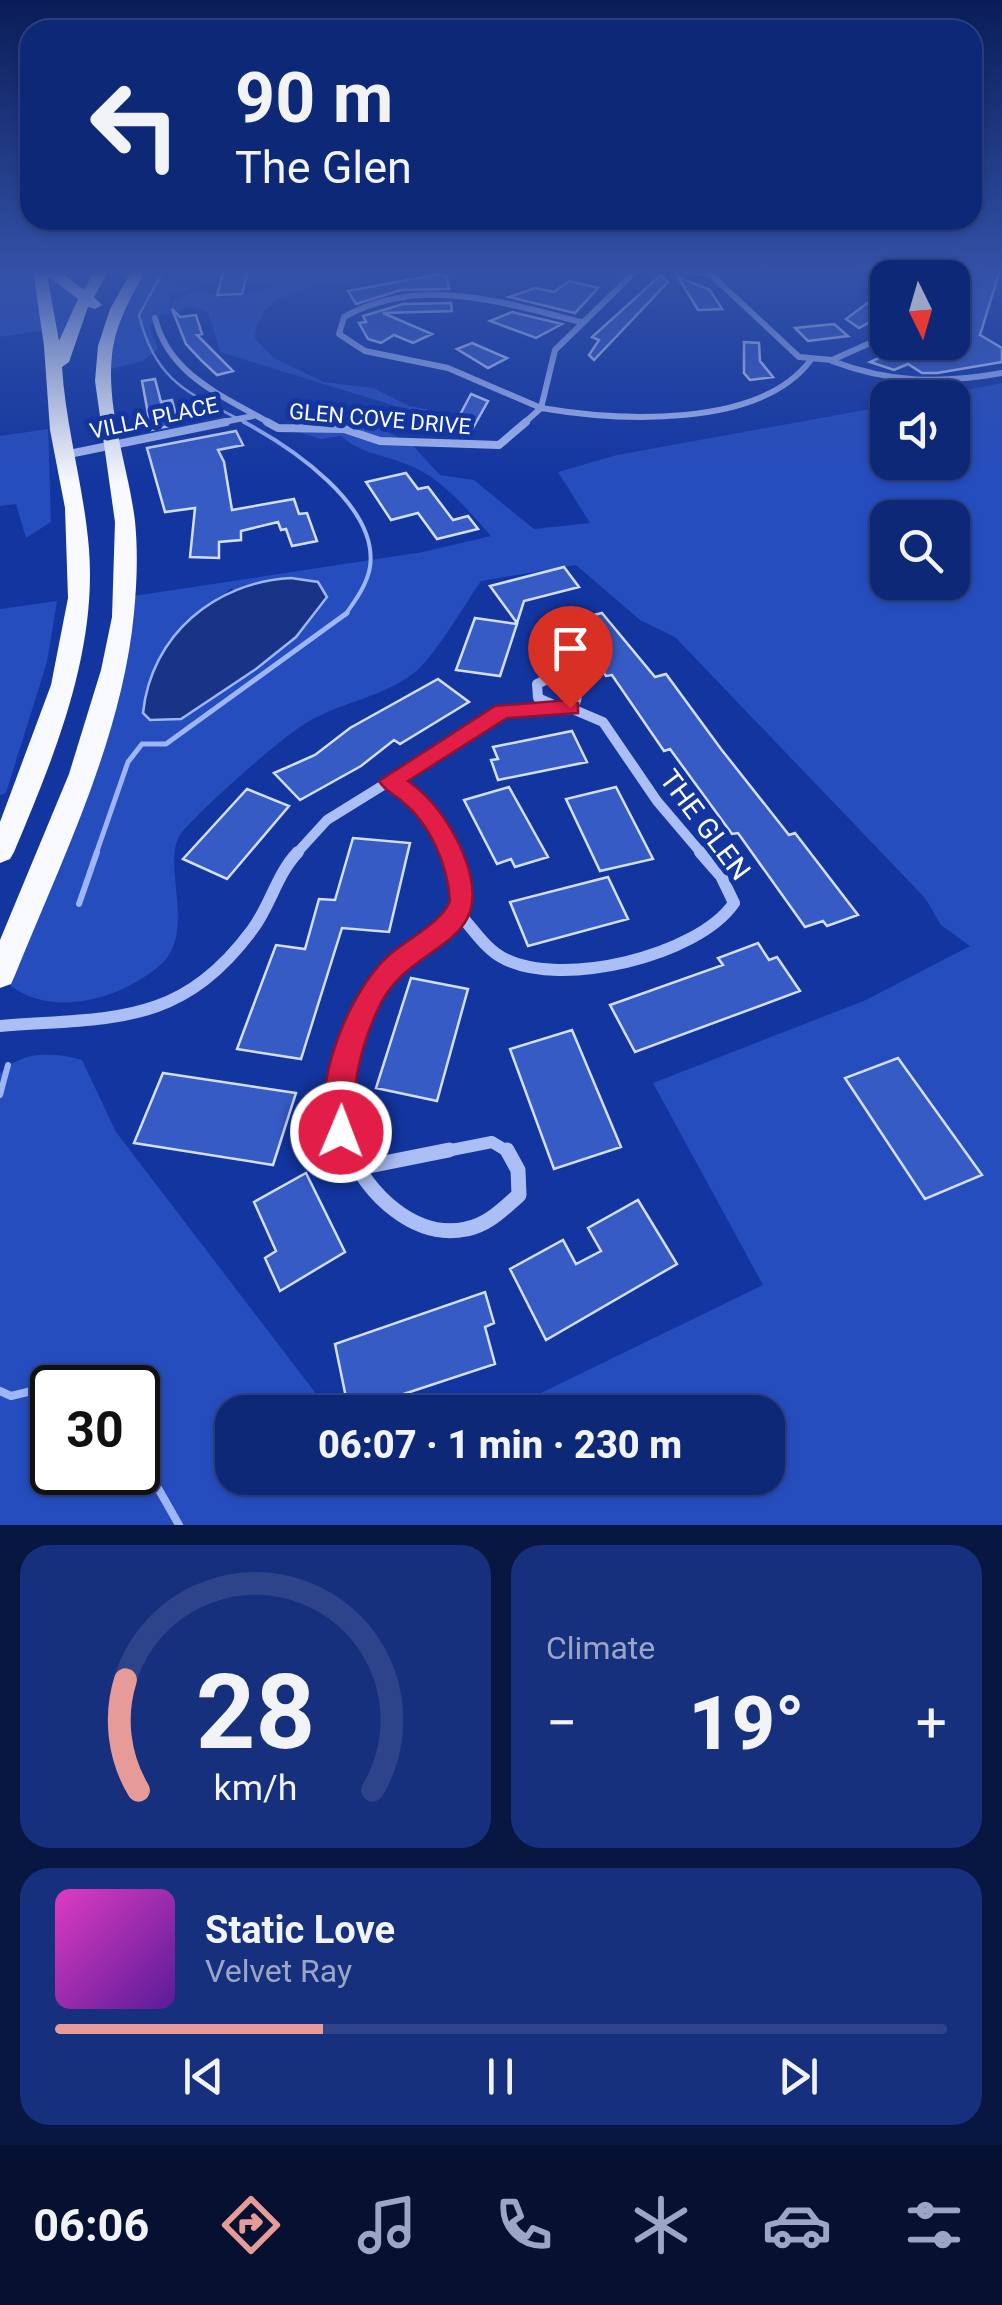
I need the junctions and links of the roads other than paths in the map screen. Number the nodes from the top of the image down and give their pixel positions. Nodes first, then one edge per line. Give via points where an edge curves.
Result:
1 (51, 341) edge
2 (65, 341) edge
3 (105, 341) edge
4 (163, 341) edge
5 (348, 341) edge
6 (563, 341) edge
7 (781, 341) edge
8 (870, 343) edge
9 (832, 360) junction
10 (810, 361) junction
11 (1002, 373) edge
12 (56, 382) junction
13 (541, 408) junction
14 (250, 417) junction
15 (110, 446) junction
16 (64, 455) junction
17 (556, 706) junction
18 (390, 781) junction
19 (0, 852) edge
20 (459, 914) junction
21 (0, 975) edge
22 (0, 1026) edge
23 (359, 1168) junction

1 - 12 main road
2 - 12 main road
3 - 15 main road via 100,373
4 - 14 street via 181,370
5 - 13 street via 448,368
6 - 13 street
7 - 10 street
8 - 9 street
9 - 10 street
9 - 11 street via 906,383
10 - 13 street via 792,385 738,404 630,420
12 - 16 main road
13 - 14 street, GLEN COVE DRIVE via 509,440 491,446 380,441 336,428 287,430
14 - 15 street, VILLA PLACE
15 - 16 street, VILLA PLACE
15 - 21 main road via 127,562 99,727
16 - 19 main road via 80,594 64,686 36,775
17 - 17 street via 538,698 537,684 554,676 575,681 581,691 576,701
17 - 18 street, THE GLEN via 503,711
17 - 20 street, THE GLEN via 611,730 657,801 722,876 734,903 731,913 684,942 546,971 502,958
18 - 20 street via 414,798 445,838 462,880
18 - 22 street, THE GLEN via 343,808 297,848 229,960 178,1000 140,1015
20 - 23 street via 396,966 356,1023 339,1116
23 - 23 street via 412,1226 432,1232 477,1226 519,1195 518,1164 492,1142

